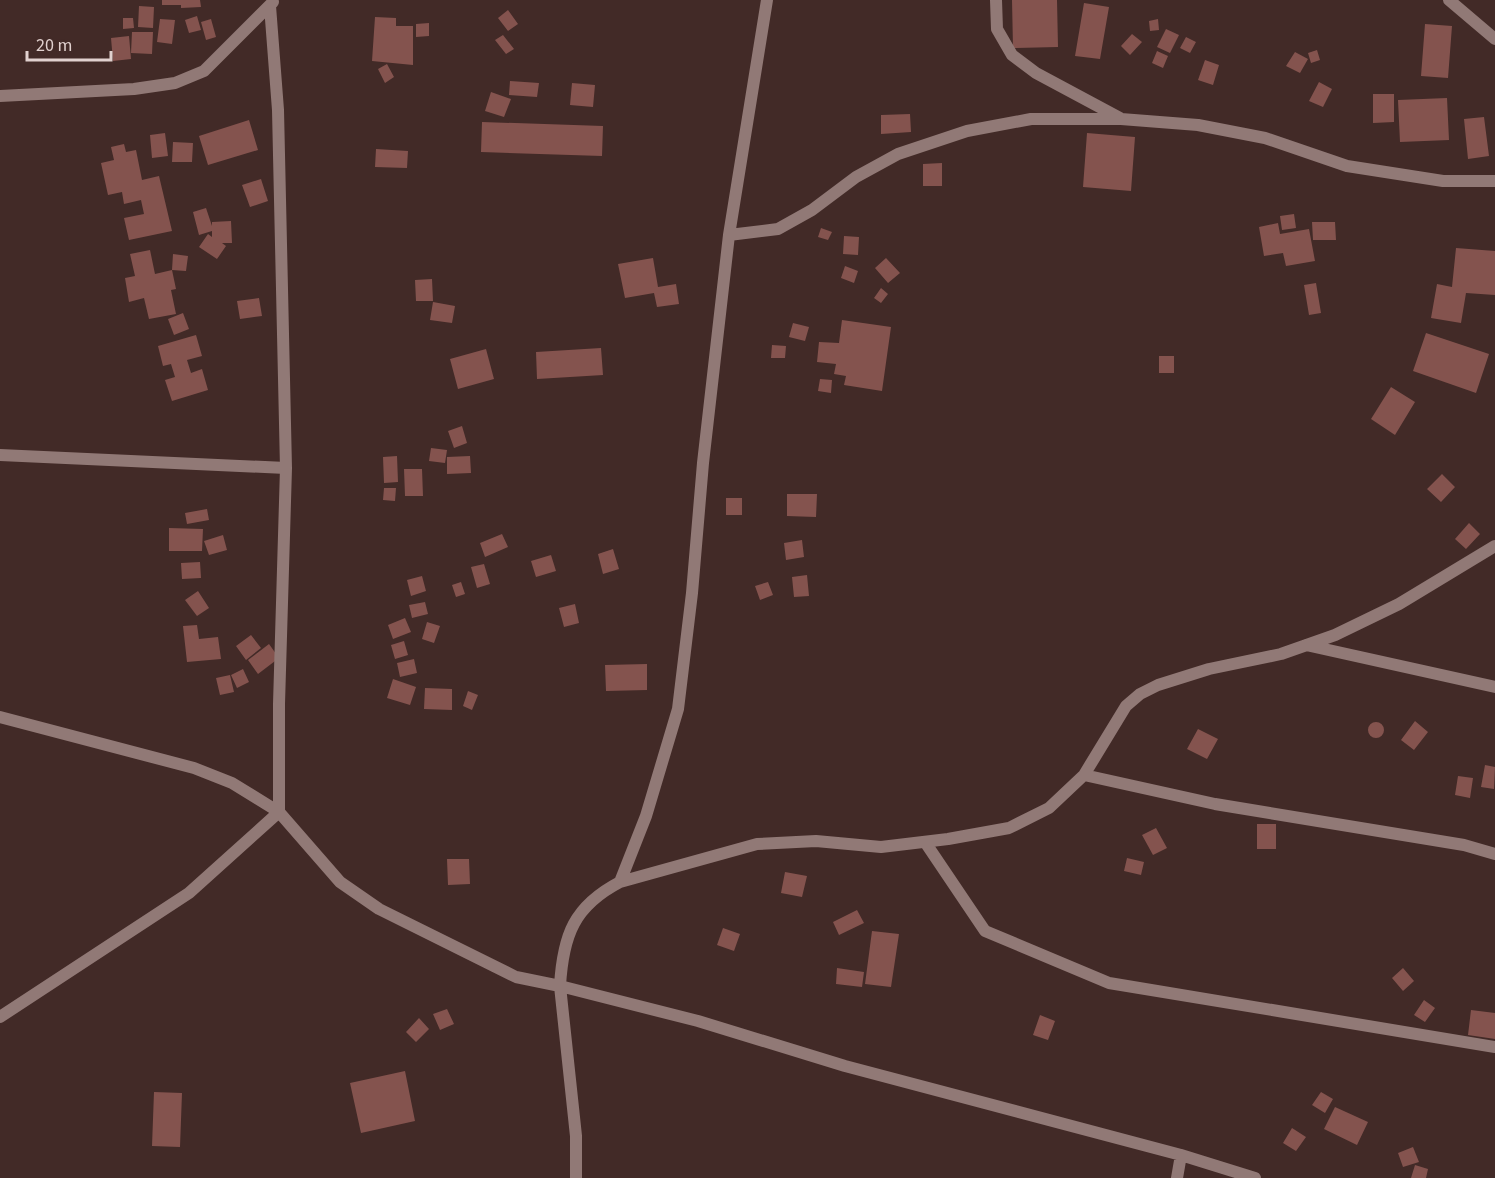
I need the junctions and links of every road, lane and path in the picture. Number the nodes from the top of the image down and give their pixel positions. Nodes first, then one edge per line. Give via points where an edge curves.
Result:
1 (766, 0) edge
2 (996, 0) edge
3 (1449, 0) edge
4 (272, 3) edge
5 (1495, 39) edge
6 (0, 96) edge
7 (1121, 119) junction
8 (1495, 181) edge
9 (729, 235) junction
10 (0, 455) edge
11 (286, 468) junction
12 (1495, 546) edge
13 (1305, 645) junction
14 (1495, 687) edge
15 (0, 717) edge
16 (1084, 775) junction
17 (279, 812) junction
18 (925, 842) junction
19 (1495, 854) edge
20 (620, 882) junction
21 (560, 986) junction
22 (0, 1017) edge
23 (1495, 1047) edge
24 (1181, 1155) junction
25 (576, 1178) edge
26 (1177, 1178) edge
27 (1254, 1178) edge

1 - 9 street
2 - 7 street via 997,29 1012,55 1036,73
3 - 5 street
4 - 6 street via 204,71 175,83
4 - 11 street
7 - 8 street via 1198,125 1265,138 1347,166 1443,181
7 - 9 street via 1031,119 967,131 898,154 778,229
9 - 20 street via 678,709 646,816
10 - 11 street
11 - 17 street
12 - 13 street via 1399,604
13 - 14 street
13 - 16 street via 1209,669 1140,694 1126,706
15 - 17 street via 195,768 232,783
16 - 18 street via 1049,808 1009,828
16 - 19 street via 1215,804 1464,845
17 - 21 street via 340,882 379,909 516,977
17 - 22 street via 189,893
18 - 20 street via 881,847 816,841 757,844
18 - 23 street via 985,931 1109,983
20 - 21 street via 600,892 577,918 561,962
21 - 24 street
21 - 25 street via 576,1136
24 - 26 street
24 - 27 street

